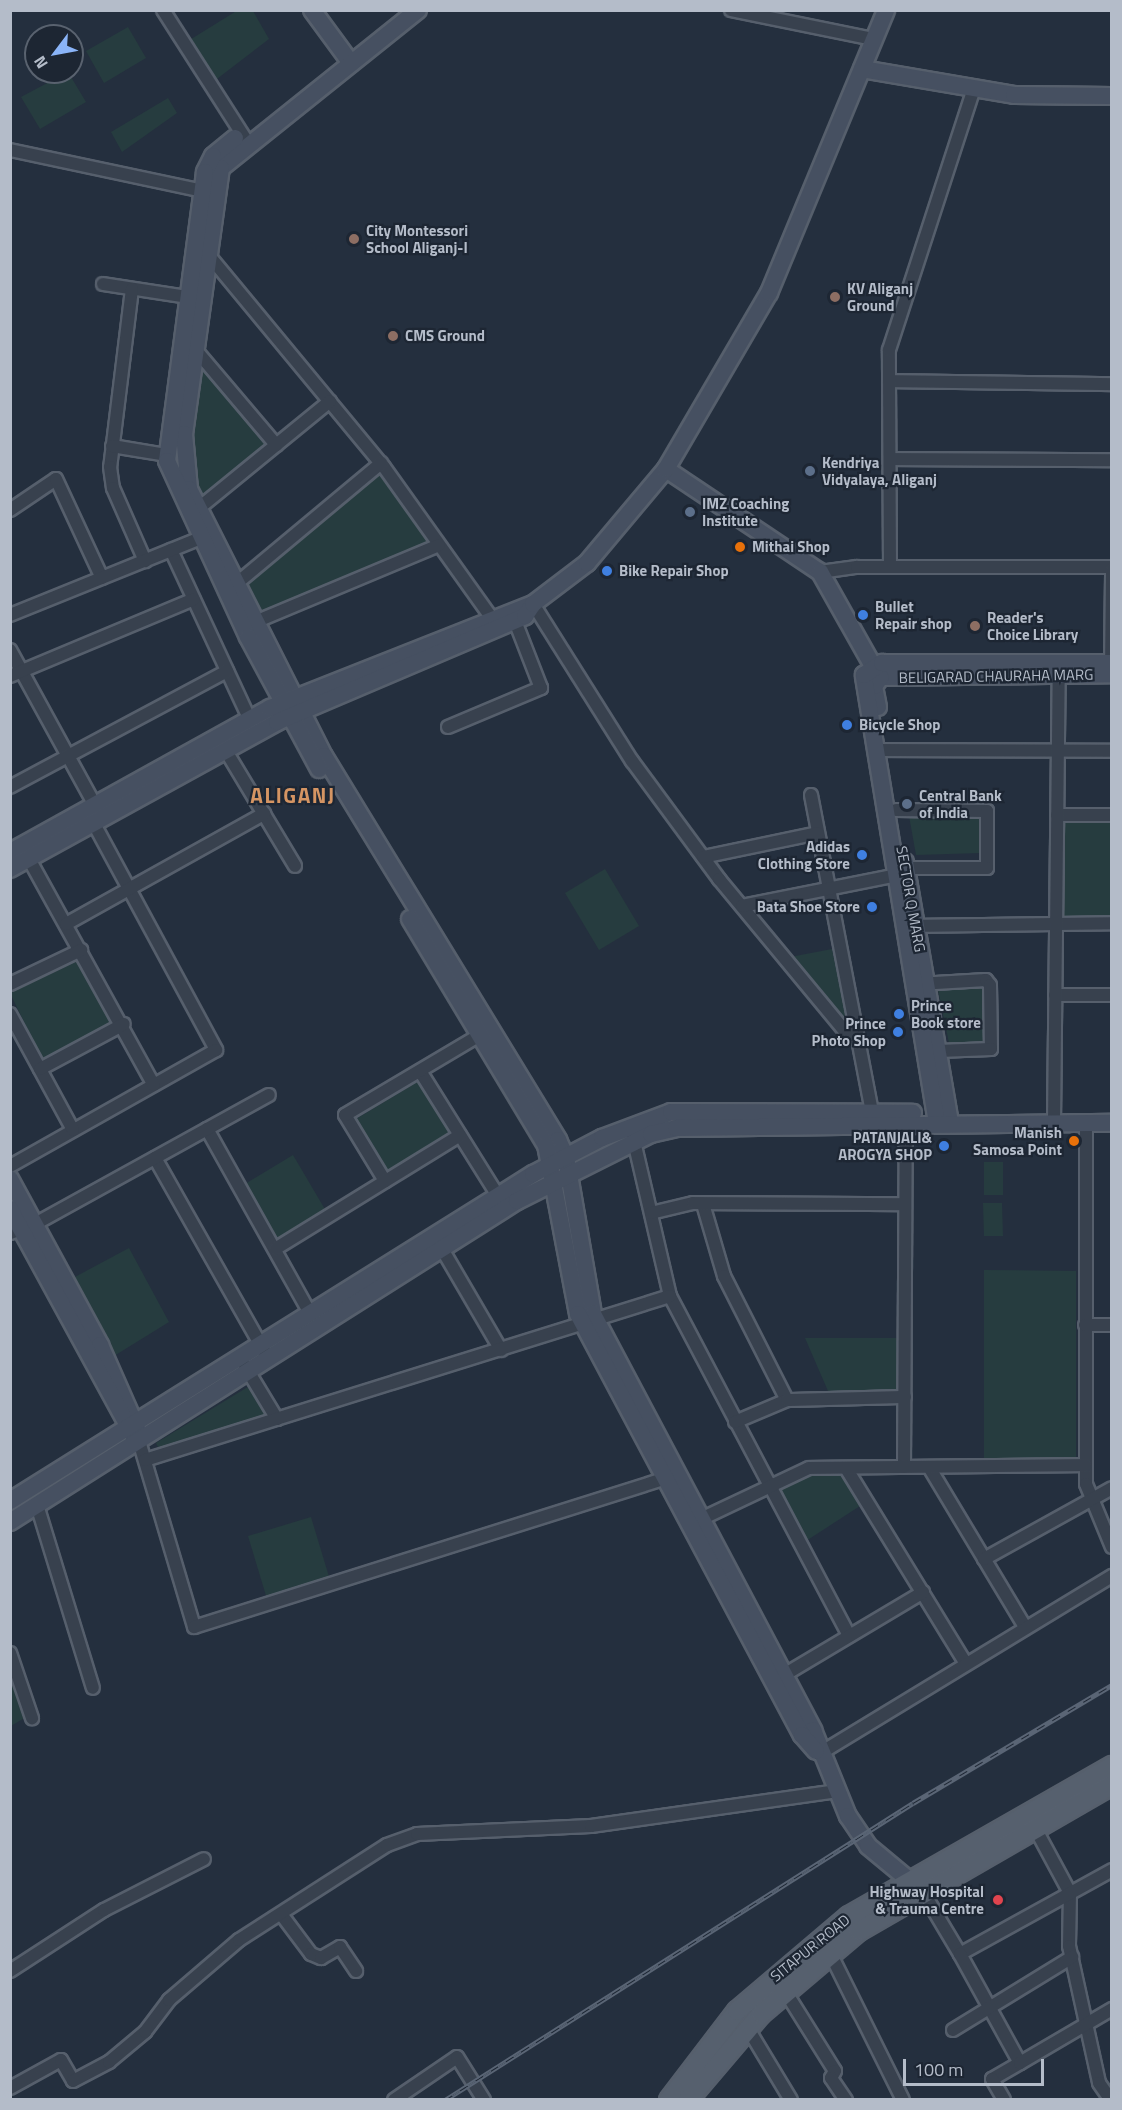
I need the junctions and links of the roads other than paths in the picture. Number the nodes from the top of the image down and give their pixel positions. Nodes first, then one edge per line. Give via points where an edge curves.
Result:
1 (163, 10) edge
2 (312, 10) edge
3 (402, 10) edge
4 (418, 10) edge
5 (731, 10) edge
6 (886, 10) edge
7 (874, 39) junction
8 (348, 58) junction
9 (862, 69) junction
10 (974, 89) junction
11 (1112, 96) edge
12 (245, 138) junction
13 (10, 150) edge
14 (203, 191) junction
15 (201, 252) junction
16 (103, 284) dead end
17 (132, 289) junction
18 (195, 298) junction
19 (195, 349) junction
20 (889, 381) junction
21 (1112, 384) edge
22 (330, 401) junction
23 (112, 446) junction
24 (276, 446) junction
25 (167, 455) junction
26 (890, 459) junction
27 (1112, 460) edge
28 (381, 463) junction
29 (666, 469) junction
30 (199, 508) junction
31 (10, 510) edge
32 (206, 536) junction
33 (439, 545) junction
34 (171, 550) junction
35 (145, 561) junction
36 (890, 567) junction
37 (1112, 568) edge
38 (820, 572) junction
39 (102, 578) junction
40 (236, 584) junction
41 (194, 599) junction
42 (533, 604) junction
43 (10, 615) edge
44 (491, 617) junction
45 (515, 621) junction
46 (255, 622) junction
47 (10, 650) edge
48 (1059, 669) junction
49 (1111, 669) edge
50 (228, 671) junction
51 (875, 672) junction
52 (15, 674) edge
53 (292, 708) junction
54 (250, 720) junction
55 (448, 727) dead end
56 (880, 750) junction
57 (226, 751) junction
58 (1058, 751) junction
59 (1112, 751) edge
60 (67, 756) junction
61 (10, 787) edge
62 (811, 795) dead end
63 (95, 805) junction
64 (896, 810) junction
65 (264, 814) junction
66 (1057, 815) junction
67 (1112, 815) edge
68 (94, 824) junction
69 (818, 833) junction
70 (10, 852) edge
71 (703, 857) junction
72 (29, 859) junction
73 (295, 866) dead end
74 (10, 869) edge
75 (901, 871) junction
76 (395, 884) junction
77 (129, 888) junction
78 (829, 888) junction
79 (742, 906) junction
80 (1056, 922) junction
81 (1112, 923) edge
82 (66, 924) junction
83 (910, 926) junction
84 (81, 950) junction
85 (920, 983) junction
86 (10, 984) edge
87 (1055, 995) junction
88 (1112, 995) edge
89 (10, 1014) edge
90 (124, 1024) junction
91 (480, 1035) junction
92 (857, 1035) junction
93 (938, 1051) junction
94 (40, 1069) junction
95 (420, 1071) junction
96 (154, 1085) junction
97 (269, 1095) dead end
98 (943, 1117) junction
99 (906, 1119) junction
100 (873, 1120) junction
101 (1054, 1123) junction
102 (1086, 1123) junction
103 (1112, 1123) edge
104 (207, 1128) junction
105 (73, 1130) junction
106 (632, 1134) junction
107 (460, 1136) junction
108 (155, 1158) junction
109 (560, 1160) junction
110 (10, 1166) edge
111 (563, 1178) junction
112 (10, 1179) edge
113 (385, 1181) junction
114 (498, 1196) junction
115 (703, 1204) junction
116 (905, 1204) junction
117 (10, 1209) edge
118 (651, 1213) junction
119 (22, 1228) edge
120 (275, 1249) junction
121 (442, 1249) junction
122 (670, 1296) junction
123 (310, 1313) junction
124 (590, 1323) junction
125 (1085, 1325) junction
126 (1112, 1325) edge
127 (260, 1344) junction
128 (501, 1350) junction
129 (240, 1357) junction
130 (269, 1359) junction
131 (249, 1372) junction
132 (905, 1397) junction
133 (787, 1400) junction
134 (277, 1419) junction
135 (735, 1422) junction
136 (133, 1424) junction
137 (139, 1441) junction
138 (145, 1460) junction
139 (1086, 1465) junction
140 (904, 1467) junction
141 (929, 1467) junction
142 (846, 1468) junction
143 (670, 1477) junction
144 (768, 1485) junction
145 (1112, 1488) edge
146 (1089, 1500) junction
147 (10, 1501) edge
148 (37, 1505) junction
149 (701, 1519) junction
150 (10, 1522) edge
151 (1112, 1547) edge
152 (984, 1558) junction
153 (1112, 1576) edge
154 (922, 1592) junction
155 (1024, 1627) junction
156 (849, 1636) junction
157 (10, 1653) edge
158 (965, 1662) junction
159 (784, 1675) junction
160 (93, 1688) dead end
161 (32, 1718) dead end
162 (819, 1754) junction
163 (1112, 1766) edge
164 (1112, 1785) edge
165 (836, 1791) junction
166 (1035, 1828) junction
167 (204, 1859) dead end
168 (1112, 1870) edge
169 (909, 1880) junction
170 (923, 1892) junction
171 (1070, 1893) junction
172 (281, 1914) junction
173 (830, 1953) junction
174 (960, 1954) junction
175 (1072, 1957) junction
176 (10, 1971) edge
177 (356, 1971) dead end
178 (785, 1991) junction
179 (990, 2009) junction
180 (1112, 2009) edge
181 (1089, 2021) junction
182 (747, 2027) junction
183 (953, 2030) dead end
184 (1020, 2063) junction
185 (10, 2088) edge
186 (394, 2100) edge
187 (484, 2100) edge
188 (669, 2100) edge
189 (688, 2100) edge
190 (791, 2100) edge
191 (846, 2100) edge
192 (903, 2100) edge
193 (1004, 2100) edge
194 (1111, 2100) edge

1 - 12 street
2 - 8 street
3 - 8 street
4 - 8 street
5 - 7 street
6 - 7 street
7 - 9 street
8 - 12 street
9 - 10 street
9 - 29 street via 769,293
10 - 11 street
10 - 20 street via 889,350
12 - 14 street via 213,156
12 - 15 street via 221,168
13 - 14 street
14 - 15 street
15 - 18 street
15 - 22 street
16 - 17 street
17 - 18 street
17 - 23 street
18 - 19 street
18 - 25 street
19 - 24 street
19 - 30 street via 183,463
20 - 21 street
20 - 26 street
22 - 24 street
22 - 28 street
23 - 25 street
23 - 35 street via 113,488
24 - 30 street
25 - 32 street via 172,481
26 - 27 street
26 - 36 street
28 - 33 street
28 - 40 street
29 - 38 street
29 - 42 street via 586,563
30 - 32 street
31 - 39 street via 56,479
32 - 34 street
32 - 40 street
32 - 53 street
33 - 44 street
33 - 46 street
34 - 35 street
34 - 41 street
35 - 39 street
36 - 37 street
36 - 38 street
37 - 49 street
38 - 51 street
39 - 43 street
40 - 46 street
41 - 50 street
41 - 52 street
42 - 44 street
42 - 45 street
42 - 71 street via 632,761
44 - 53 street
45 - 53 street
45 - 55 street via 541,688
46 - 53 street
47 - 52 street
48 - 49 street, BELIGARAD CHAURAHA MARG
48 - 51 street, BELIGARAD CHAURAHA MARG
48 - 58 street
50 - 54 street
50 - 60 street
51 - 56 street, SECTOR Q MARG
52 - 60 street
53 - 54 street
53 - 57 street
53 - 76 street
54 - 63 street
56 - 58 street
56 - 64 street, SECTOR Q MARG
56 - 75 street
57 - 65 street
57 - 68 street
58 - 59 street
58 - 66 street
60 - 61 street
60 - 63 street
62 - 69 street
63 - 68 street
63 - 70 street
64 - 75 street, SECTOR Q MARG
64 - 75 street via 987,811 987,868
65 - 73 street
65 - 77 street
66 - 67 street
66 - 80 street
68 - 72 street
68 - 77 street
69 - 71 street
69 - 78 street
71 - 79 street
72 - 74 street
72 - 82 street
75 - 78 street
75 - 83 street
76 - 91 street
76 - 109 street
77 - 82 street
77 - 96 street via 216,1050
78 - 79 street
78 - 92 street
79 - 92 street via 848,1035
80 - 81 street
80 - 83 street
80 - 87 street
82 - 84 street
83 - 85 street
84 - 86 street
84 - 90 street
85 - 93 street
85 - 93 street via 986,981 990,985 992,1049
85 - 98 street
87 - 88 street
87 - 101 street
89 - 94 street
90 - 94 street
90 - 96 street
91 - 95 street
91 - 109 street
92 - 100 street
93 - 98 street
94 - 105 street
95 - 107 street
95 - 113 street via 345,1115
96 - 105 street
97 - 104 street
98 - 99 street
98 - 101 street
99 - 100 street
99 - 116 street
100 - 106 street via 676,1128
101 - 102 street
102 - 103 street
102 - 125 street
104 - 108 street
104 - 120 street
105 - 110 street
106 - 109 street
106 - 111 street
106 - 118 street
107 - 113 street
107 - 114 street
108 - 119 street
108 - 127 street
109 - 111 street
109 - 114 street
111 - 121 street
111 - 124 street
112 - 119 street
113 - 120 street
114 - 123 street
115 - 116 street
115 - 118 street
115 - 133 street via 724,1276
116 - 132 street
117 - 119 street
118 - 122 street
119 - 136 street
120 - 123 street
121 - 128 street
121 - 130 street
122 - 124 street
122 - 135 street
123 - 127 street
124 - 128 street
124 - 143 street
125 - 126 street
125 - 139 street
127 - 129 street
127 - 130 street
128 - 134 street
129 - 131 street
129 - 136 street
130 - 131 street
131 - 134 street
131 - 137 street
132 - 133 street
132 - 140 street
133 - 135 street
134 - 138 street
135 - 144 street
136 - 137 street
136 - 147 street
137 - 138 street
137 - 148 street
138 - 143 street via 194,1628
139 - 141 street
139 - 146 street
140 - 141 street
140 - 142 street
141 - 152 street
142 - 144 street via 809,1468
142 - 154 street
143 - 149 street
143 - 162 street via 802,1735
144 - 149 street
144 - 156 street
145 - 146 street
146 - 151 street
146 - 152 street
148 - 150 street
148 - 160 street
149 - 159 street
152 - 155 street
153 - 155 street
154 - 156 street
154 - 158 street
155 - 158 street
156 - 159 street
157 - 161 street
158 - 162 street
159 - 162 street via 813,1730
162 - 165 street
163 - 169 main road, SITAPUR ROAD
164 - 166 main road, SITAPUR ROAD
165 - 169 street via 868,1846
165 - 172 street via 591,1826 417,1834 387,1845
166 - 170 main road, SITAPUR ROAD
166 - 171 street
167 - 176 street via 104,1910
168 - 171 street
169 - 188 main road, SITAPUR ROAD via 849,1916 789,1962 737,2011
170 - 173 main road, SITAPUR ROAD
170 - 174 street
171 - 174 street
171 - 175 street via 1066,1908
172 - 177 street via 311,1954 321,1958 340,1947
172 - 185 street via 239,1940 169,2000 145,2032 109,2062 73,2081 61,2060
173 - 178 main road, SITAPUR ROAD
173 - 192 street
174 - 179 street
175 - 179 street
175 - 181 street
178 - 182 main road, SITAPUR ROAD
178 - 191 street via 835,2071 831,2078
179 - 183 street
179 - 184 street
180 - 181 street
181 - 184 street
181 - 194 street via 1099,2083
182 - 189 main road, SITAPUR ROAD
182 - 190 street
184 - 193 street via 992,2079
186 - 187 street via 456,2057

